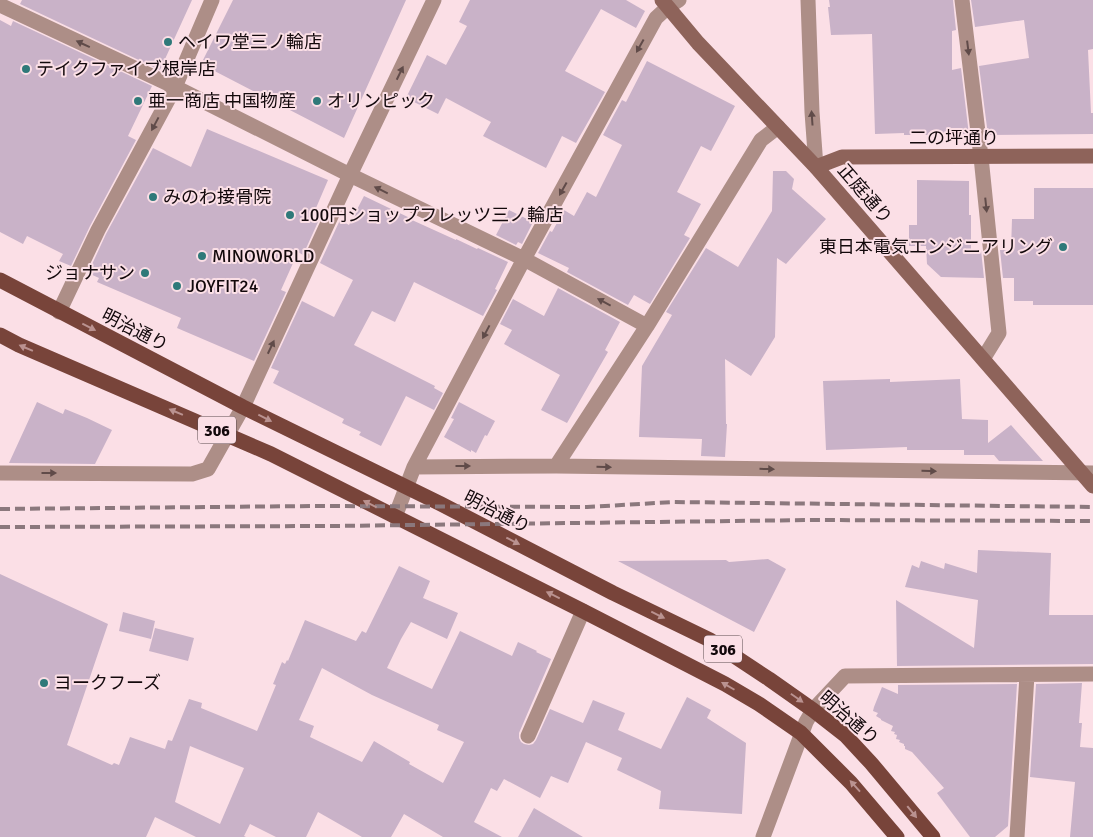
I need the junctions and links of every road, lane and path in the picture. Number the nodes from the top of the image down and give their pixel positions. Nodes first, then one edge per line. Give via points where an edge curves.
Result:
1 (212, 0) edge
2 (434, 0) edge
3 (808, 0) edge
4 (962, 0) edge
5 (670, 2) edge
6 (0, 5) edge
7 (175, 87) junction
8 (778, 127) junction
9 (1093, 156) edge
10 (981, 157) junction
11 (816, 167) junction
12 (350, 175) junction
13 (524, 259) junction
14 (0, 280) edge
15 (59, 312) junction
16 (647, 326) junction
17 (0, 335) edge
18 (983, 359) junction
19 (243, 407) junction
20 (228, 435) junction
21 (414, 466) junction
22 (556, 466) junction
23 (0, 473) edge
24 (1087, 473) edge
25 (1093, 486) edge
26 (407, 488) junction
27 (395, 517) junction
28 (583, 611) junction
29 (1093, 674) edge
30 (1027, 675) junction
31 (813, 710) junction
32 (801, 733) junction
33 (528, 736) dead end
34 (764, 837) edge
35 (897, 837) edge
36 (932, 837) edge
37 (1017, 837) edge

1 - 7 street
12 -> 2 street
11 -> 3 street
4 -> 10 street
5 - 8 street, 正庭通り via 698,43
5 -> 13 street via 656,18
7 -> 6 street
7 - 12 street
7 -> 15 street via 98,230
8 - 11 street, 正庭通り
8 - 16 street via 761,140
9 - 10 street, 二の坪通り
10 - 11 street, 二の坪通り via 842,157
10 -> 18 street via 999,333
11 - 18 street, 正庭通り
13 -> 12 street
19 -> 12 street
16 -> 13 street
13 -> 21 street
14 - 15 main road, 明治通り / 306
15 -> 19 main road, 明治通り / 306
16 - 22 street
20 -> 17 main road, 306
18 - 24 street, 正庭通り
19 - 20 street
19 -> 26 main road, 明治通り / 306
23 -> 20 street via 192,474 208,469
27 -> 20 main road, 306
21 -> 22 street
21 - 26 street
22 -> 24 street
24 - 25 street, 正庭通り
26 - 27 street
26 -> 31 main road, 明治通り / 306 via 710,640
28 -> 27 main road, 306
32 -> 28 main road, 306 via 725,684
28 - 33 street
29 - 30 street
30 - 31 street via 846,676
30 - 37 street
31 - 32 street
31 -> 36 main road, 明治通り / 306 via 845,735 872,763
32 - 34 street
35 -> 32 main road, 306 via 852,782

